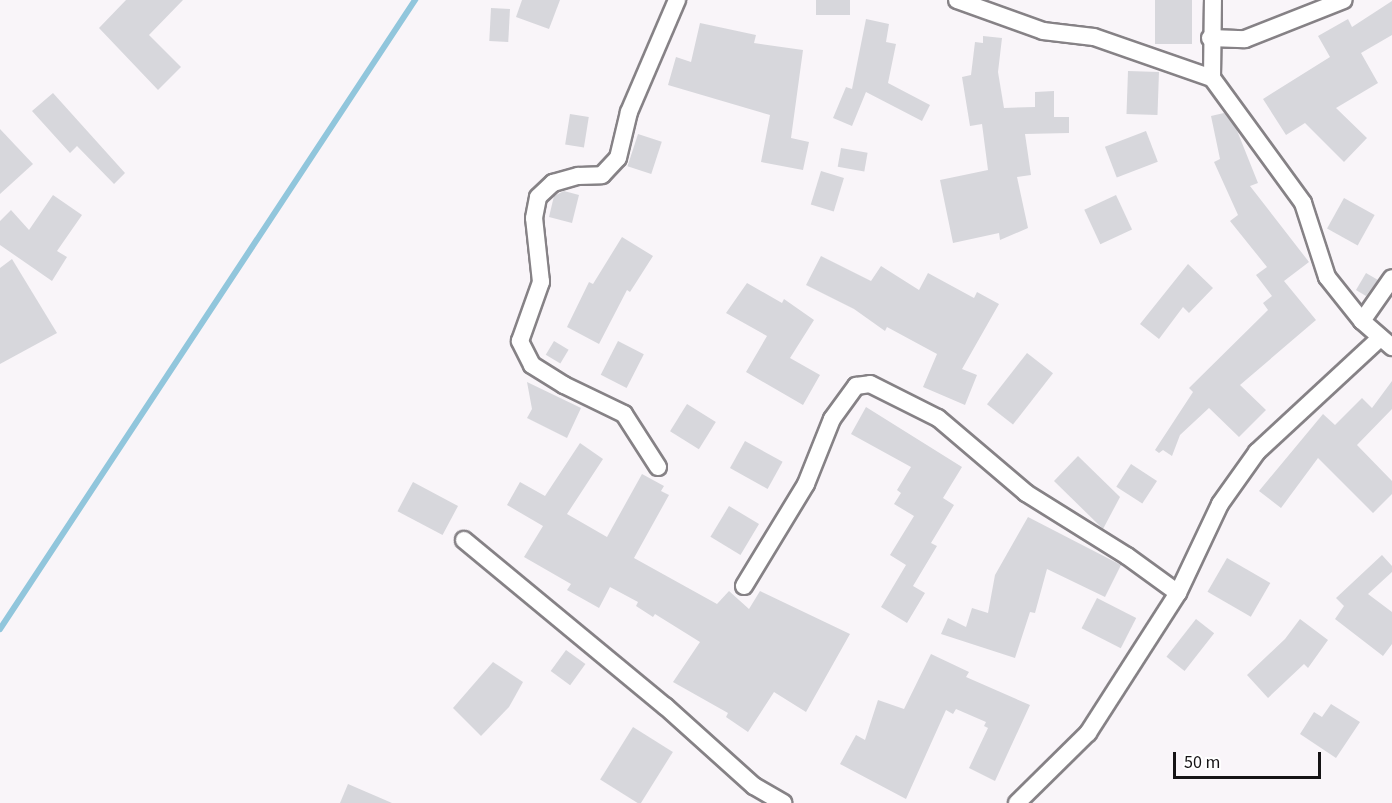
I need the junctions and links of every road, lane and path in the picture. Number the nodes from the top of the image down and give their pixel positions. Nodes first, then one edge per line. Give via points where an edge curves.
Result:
1 (677, 0) edge
2 (957, 0) edge
3 (1213, 0) edge
4 (1344, 0) edge
5 (1210, 38) junction
6 (1212, 78) junction
7 (1392, 278) edge
8 (1362, 321) junction
9 (1386, 343) edge
10 (658, 467) dead end
11 (464, 540) dead end
12 (744, 586) dead end
13 (1178, 593) junction
14 (784, 803) edge
15 (1017, 803) edge

1 - 10 street via 629,112 618,158 602,175 553,183 538,197 534,218 541,282 520,341 532,365 624,414
2 - 6 street via 1043,31 1094,37
3 - 5 street
4 - 5 street via 1245,39
5 - 6 street
6 - 8 street via 1289,180 1303,203 1327,277
7 - 8 street
8 - 9 street
9 - 13 street via 1257,452 1220,504
11 - 14 street via 665,706 754,786
12 - 13 street via 806,484 832,419 856,386 870,384 938,418 1026,493
13 - 15 street via 1088,733

